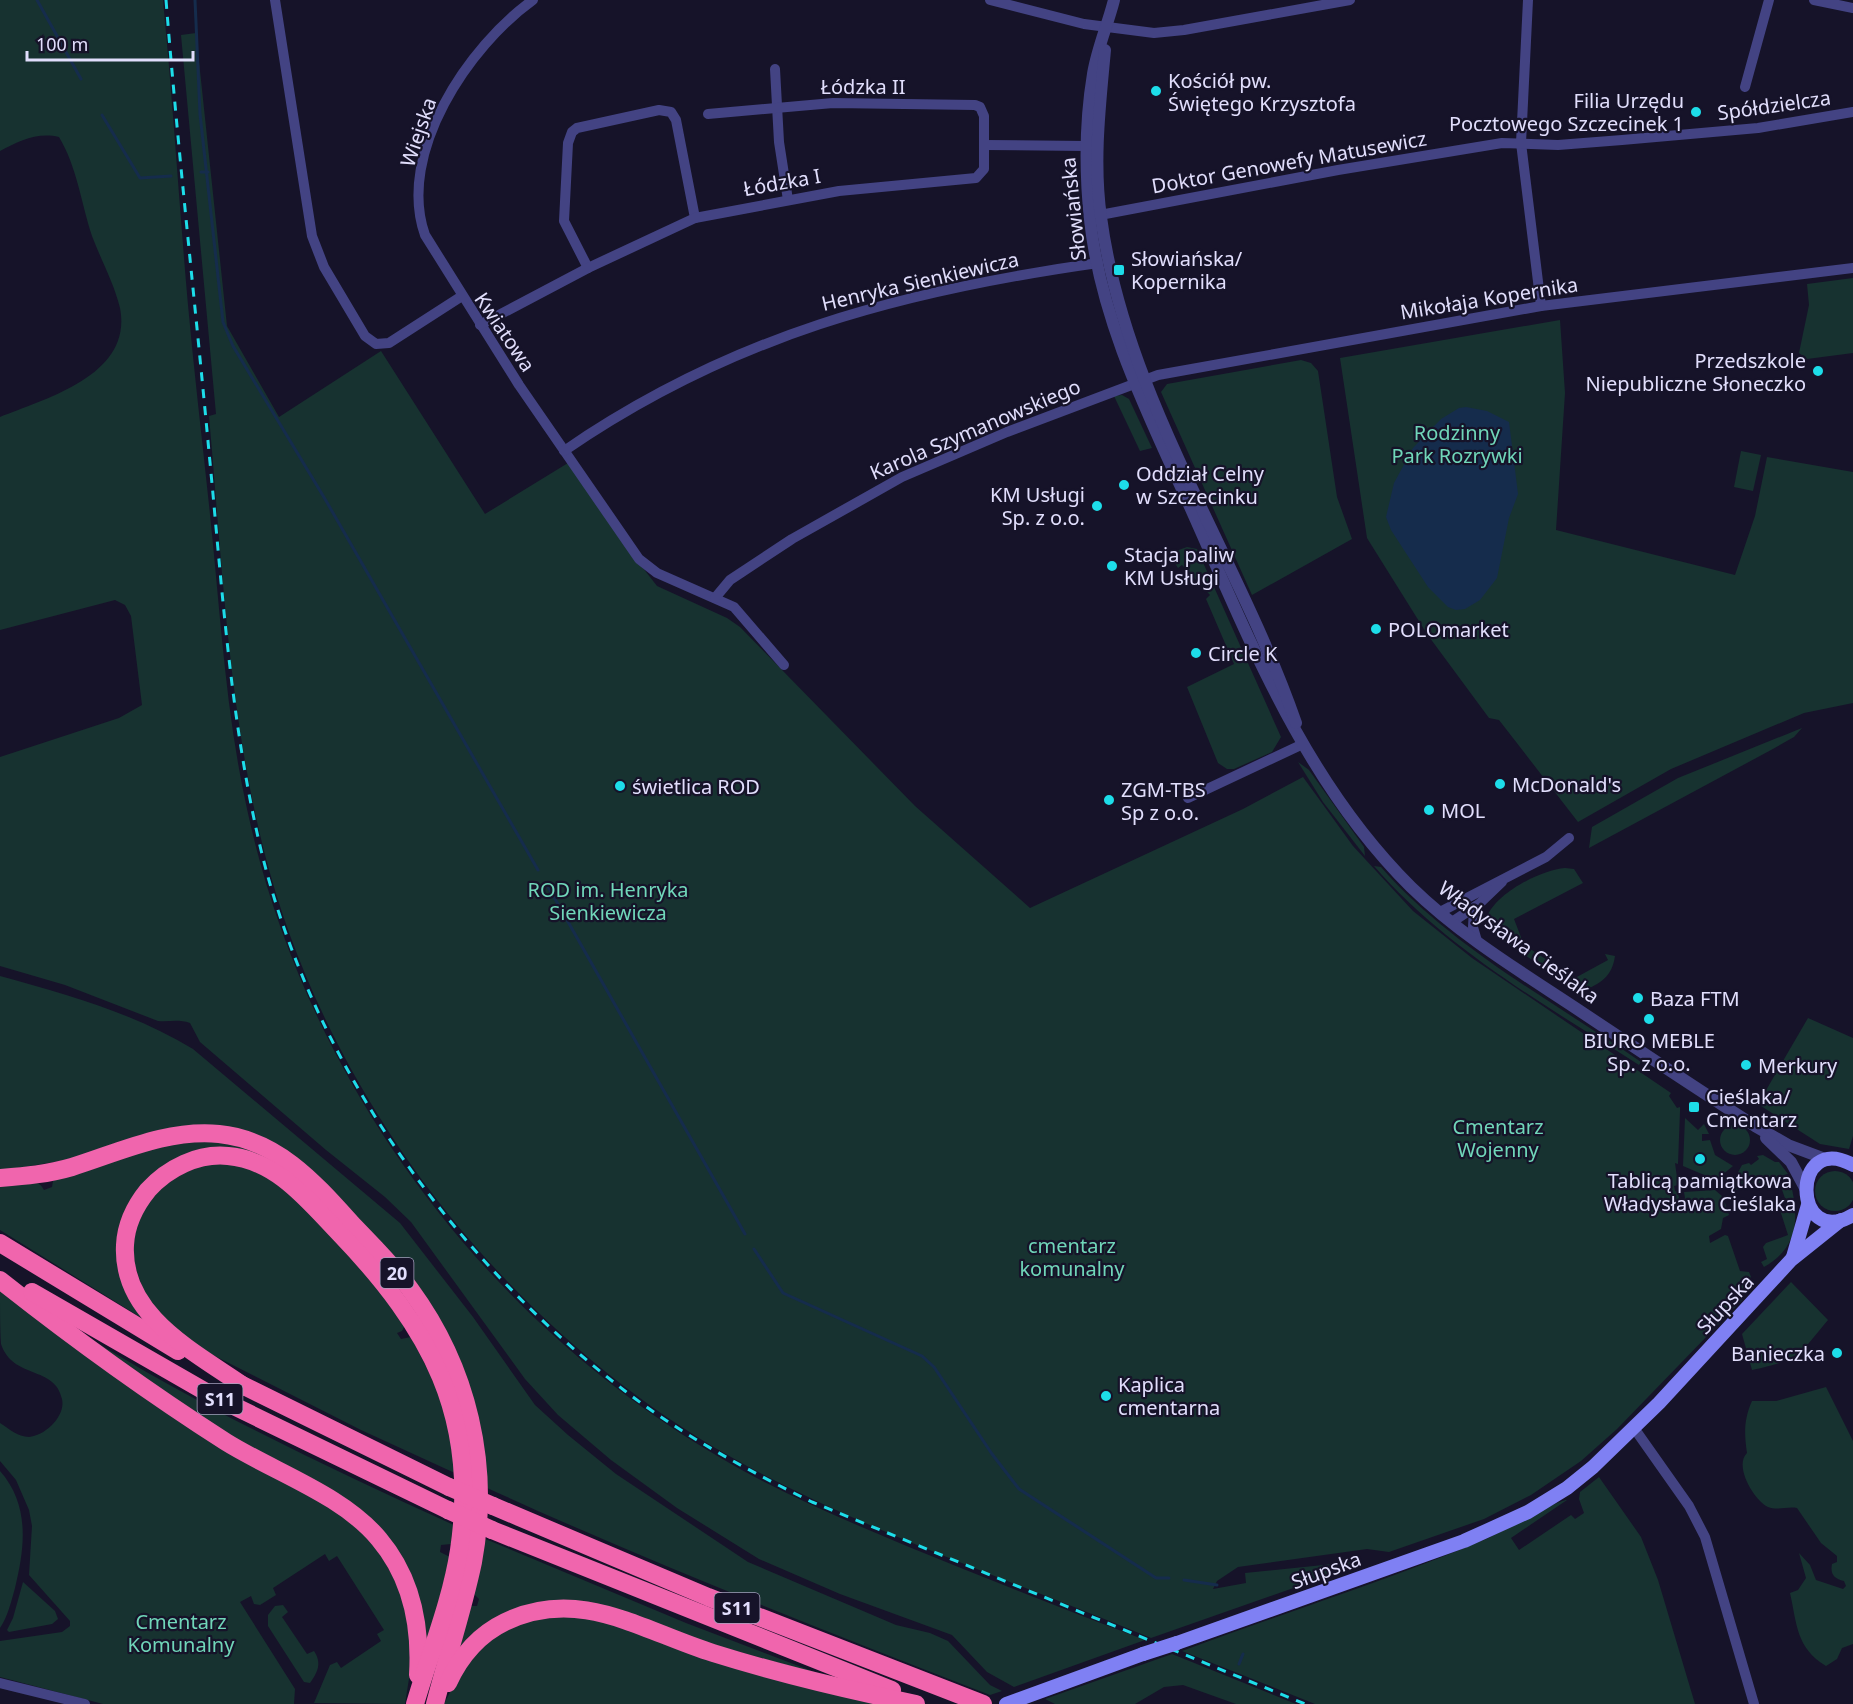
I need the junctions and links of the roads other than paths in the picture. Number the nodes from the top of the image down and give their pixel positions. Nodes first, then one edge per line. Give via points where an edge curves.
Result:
1 (275, 0) edge
2 (533, 0) edge
3 (990, 0) edge
4 (1114, 0) edge
5 (1350, 0) edge
6 (1528, 0) edge
7 (1769, 0) edge
8 (1814, 0) edge
9 (519, 4) edge
10 (1853, 8) edge
11 (1107, 29) junction
12 (775, 69) dead end
13 (1745, 87) dead end
14 (775, 106) junction
15 (1853, 112) edge
16 (708, 114) dead end
17 (1521, 143) junction
18 (984, 145) junction
19 (1086, 146) junction
20 (788, 200) junction
21 (1100, 215) junction
22 (695, 218) junction
23 (1098, 263) junction
24 (588, 268) junction
25 (1853, 268) edge
26 (462, 296) junction
27 (1541, 306) junction
28 (480, 325) junction
29 (1140, 380) junction
30 (564, 451) junction
31 (715, 598) junction
32 (784, 665) dead end
33 (1304, 744) junction
34 (1188, 798) dead end
35 (1569, 837) dead end
36 (1502, 882) junction
37 (1474, 908) junction
38 (1440, 912) junction
39 (1452, 922) junction
40 (1477, 941) junction
41 (1755, 1126) junction
42 (1828, 1160) junction
43 (1851, 1162) edge
44 (0, 1178) edge
45 (1805, 1188) junction
46 (1808, 1205) junction
47 (1849, 1219) edge
48 (0, 1243) edge
49 (1793, 1257) junction
50 (0, 1272) edge
51 (0, 1280) edge
52 (245, 1387) junction
53 (1634, 1428) junction
54 (0, 1683) edge
55 (415, 1702) edge
56 (85, 1704) edge
57 (436, 1704) edge
58 (916, 1704) edge
59 (928, 1704) edge
60 (983, 1704) edge
61 (1006, 1704) edge
62 (1754, 1704) edge

1 - 26 street, Kwiatowa via 312,236 324,267 365,336 376,344 389,343
2 - 9 street, Wiejska
3 - 11 street
4 - 11 street, Słowiańska
5 - 11 street via 1175,32
6 - 17 street
7 - 13 street
8 - 10 street
9 - 26 street, Wiejska via 460,76 441,112 421,172 417,199 421,224
11 - 19 street, Słowiańska via 1094,70
11 - 21 street, Słowiańska via 1098,143
12 - 14 street
14 - 16 street, Łódzka II
14 - 18 street, Łódzka II via 975,105 984,116
14 - 20 street
15 - 17 street, Spółdzielcza via 1758,128 1566,145
17 - 21 street, Doktor Genowefy Matusewicz via 1338,170
17 - 27 street
18 - 19 street
18 - 20 street, Łódzka I via 984,169 976,178 864,187
19 - 23 street, Słowiańska via 1090,218
20 - 22 street, Łódzka I
21 - 29 street, Słowiańska
22 - 24 street, Łódzka I
22 - 24 street via 676,120 668,110 581,126 572,132 568,143 563,215
23 - 29 street, Słowiańska via 1114,328
23 - 30 street, Henryka Sienkiewicza via 949,288 804,328 673,384
24 - 28 street, Łódzka I
25 - 27 street, Mikołaja Kopernika
26 - 28 street, Kwiatowa
27 - 29 street, Mikołaja Kopernika
28 - 30 street, Kwiatowa
29 - 31 street, Karola Szymanowskiego via 964,449 887,484 756,562 730,580
29 - 33 street, Władysława Cieślaka via 1262,667 1282,710
30 - 31 street, Kwiatowa via 643,564
31 - 32 street, Kwiatowa via 737,610
33 - 34 street
33 - 38 street, Władysława Cieślaka via 1335,796 1375,848
35 - 36 street via 1546,857
36 - 37 street
36 - 38 street
37 - 39 street
37 - 40 street
38 - 39 street, Władysława Cieślaka
39 - 40 street, Władysława Cieślaka
40 - 41 street, Władysława Cieślaka
41 - 42 street, Władysława Cieślaka
41 - 45 street, Władysława Cieślaka via 1791,1162
42 - 43 main road
42 - 45 main road via 1809,1173
44 - 57 highway, 20 via 51,1173 182,1134 242,1138 271,1150 313,1181 409,1288 448,1351 461,1383 473,1431 479,1481 472,1562
45 - 46 main road
46 - 47 main road via 1824,1219
46 - 49 main road, Słupska
47 - 49 main road, Słupska
48 - 52 highway, S11 via 109,1311
49 - 53 main road, Słupska
50 - 59 highway, S11, bridge via 213,1396 448,1510
51 - 55 highway via 201,1425 336,1503 379,1538 401,1572 417,1620
52 - 55 highway via 149,1315 135,1292 126,1264 129,1225 143,1196 166,1173 195,1159 245,1159 297,1189 402,1305 427,1344 446,1386 461,1456 463,1513 452,1584
52 - 60 highway, S11, bridge via 493,1506 708,1597
53 - 61 main road, Słupska, bridge via 1567,1488 1509,1522
53 - 62 street via 1689,1506 1705,1537
54 - 56 street
57 - 58 highway via 456,1666 486,1634 519,1615 558,1607 585,1608 713,1653

